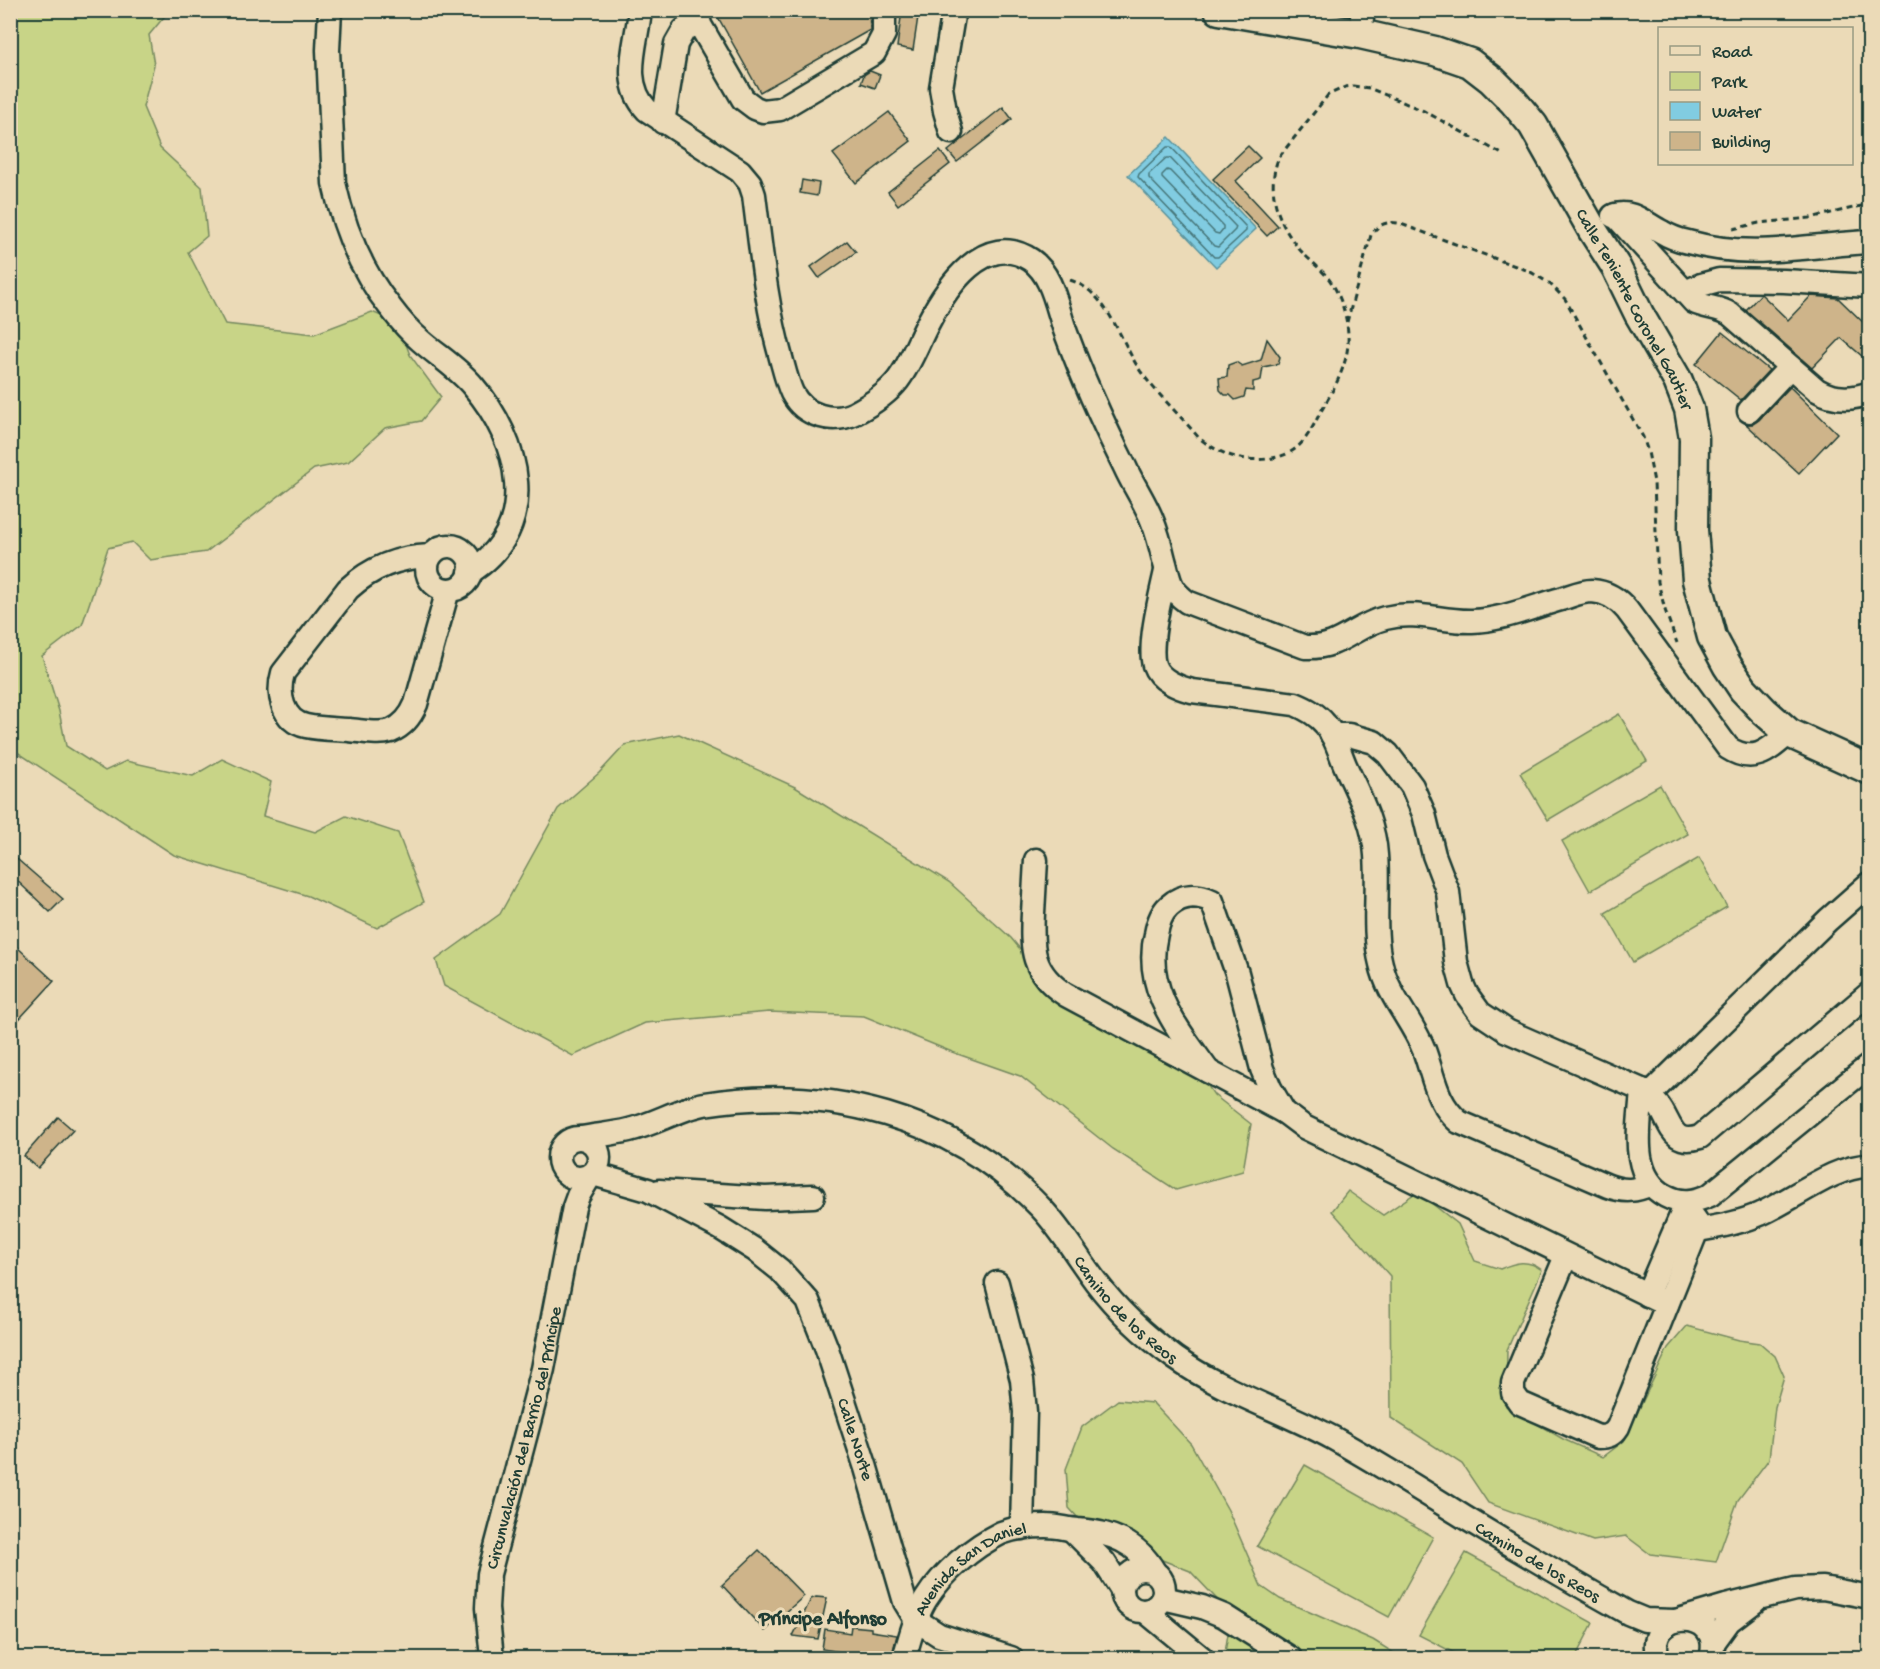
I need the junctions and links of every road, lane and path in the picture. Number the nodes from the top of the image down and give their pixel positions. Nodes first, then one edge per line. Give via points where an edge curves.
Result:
1 (330, 10) edge
2 (640, 10) edge
3 (882, 10) edge
4 (954, 10) edge
5 (1219, 10) edge
6 (698, 15) edge
7 (1303, 18) edge
8 (1362, 22) edge
9 (663, 122) junction
10 (951, 132) dead end
11 (1502, 154) dead end
12 (1869, 204) edge
13 (1604, 223) junction
14 (1726, 230) dead end
15 (1869, 242) edge
16 (1047, 277) junction
17 (1869, 286) edge
18 (1685, 292) junction
19 (1346, 323) junction
20 (1790, 367) junction
21 (1869, 393) edge
22 (1749, 411) dead end
23 (430, 556) junction
24 (1166, 571) junction
25 (470, 572) junction
26 (448, 590) junction
27 (1680, 651) dead end
28 (1790, 733) junction
29 (1332, 735) junction
30 (1869, 770) edge
31 (1036, 860) dead end
32 (1869, 883) edge
33 (1869, 993) edge
34 (1869, 1065) edge
35 (1208, 1071) junction
36 (1645, 1093) junction
37 (1284, 1112) junction
38 (631, 1130) junction
39 (581, 1138) junction
40 (1869, 1166) edge
41 (594, 1170) junction
42 (566, 1174) junction
43 (1651, 1184) junction
44 (648, 1190) junction
45 (813, 1196) dead end
46 (1684, 1207) junction
47 (571, 1219) junction
48 (1697, 1230) junction
49 (1566, 1256) junction
50 (997, 1283) dead end
51 (1657, 1299) junction
52 (1022, 1528) junction
53 (1072, 1530) junction
54 (1122, 1590) junction
55 (1156, 1591) junction
56 (1766, 1596) junction
57 (1869, 1597) edge
58 (1619, 1609) junction
59 (916, 1620) junction
60 (1678, 1620) junction
61 (1655, 1651) edge
62 (1714, 1653) edge
63 (492, 1659) edge
64 (904, 1659) edge
65 (1011, 1659) edge
66 (1202, 1659) edge
67 (1290, 1659) edge

1 - 25 street via 334,183 353,247 375,288 404,325 456,369 485,401 512,460 517,503 512,523 492,556
2 - 9 street via 631,78 640,104
3 - 6 street via 884,34 874,53 772,111 755,108 743,99
4 - 10 street via 941,87
5 - 7 main road, Calle Teniente Coronel Gautier
6 - 9 street via 676,44
7 - 8 main road, Calle Teniente Coronel Gautier
8 - 13 main road, Calle Teniente Coronel Gautier via 1470,63 1492,80 1533,125
9 - 16 street via 740,171 750,183 777,344 792,393 814,414 845,418 898,381 942,300 977,259 998,252 1021,255
11 - 19 path via 1424,111 1369,88 1345,87 1328,95 1279,157 1272,189 1290,236 1331,281 1341,300
12 - 14 path via 1810,218
13 - 15 street via 1625,213 1683,241 1741,252
13 - 18 street
13 - 28 main road, Calle Teniente Coronel Gautier via 1616,267 1678,381 1689,409 1694,438 1697,580 1712,637 1743,689
16 - 19 path via 1065,278 1093,293 1142,372 1199,438 1222,453 1246,459 1279,457 1306,440 1344,365
16 - 24 street via 1088,387 1152,520
17 - 18 street via 1719,280
18 - 20 street via 1701,305 1731,314
19 - 27 path via 1371,235 1386,222 1529,271 1549,283 1565,299 1648,452 1654,482 1658,582
20 - 21 street via 1828,396 1847,399
20 - 22 street
23 - 25 street via 442,547 457,548 468,557
23 - 26 street via 429,578
23 - 26 street via 387,563 348,589 283,673 281,698 289,715 305,726 371,732 389,731 401,725 416,704
24 - 28 street via 1172,588 1187,602 1316,647 1337,642 1384,618 1413,615 1485,620 1581,592 1599,592 1615,598 1628,610 1728,748 1743,756 1755,756
24 - 29 street via 1153,634 1154,666 1161,675 1192,691 1305,708 1321,719
25 - 26 street via 462,585
28 - 30 main road, Calle Teniente Coronel Gautier
29 - 36 street via 1374,742 1412,786 1448,892 1462,984 1480,1012 1507,1031
29 - 43 street via 1365,808 1374,839 1381,965 1387,984 1422,1046 1446,1110 1459,1122 1608,1186 1625,1191
31 - 35 street via 1032,943 1036,962 1048,980 1066,994
32 - 36 street
33 - 36 street via 1700,1137 1683,1138 1672,1132 1661,1110
34 - 46 street via 1710,1195
35 - 37 street
35 - 37 street via 1165,1008 1154,979 1154,941 1162,914 1180,898 1193,896 1212,901 1237,973 1262,1069
36 - 43 street via 1640,1163
37 - 49 street via 1304,1127
38 - 39 street, Camino de los Reos
38 - 41 street, Camino de los Reos
38 - 58 street, Camino de los Reos via 700,1105 757,1099 843,1104 927,1127 978,1155 1024,1191 1062,1233 1112,1302 1176,1359 1230,1390 1333,1438
39 - 41 street via 589,1140 600,1153
39 - 42 street via 567,1142 559,1154 560,1166
40 - 48 street via 1848,1168 1761,1214
41 - 42 street via 582,1179
41 - 44 street
41 - 47 street, Circunvalación del Barrio del Príncipe via 578,1196
42 - 47 street, Circunvalación del Barrio del Príncipe
43 - 46 street
44 - 45 street via 765,1198
44 - 59 street, Calle Norte via 755,1250 808,1301 866,1467 905,1602
46 - 48 street via 1696,1220
46 - 51 street
47 - 63 street, Circunvalación del Barrio del Príncipe via 543,1369 489,1574 487,1608
48 - 51 street
49 - 51 street
49 - 51 street via 1513,1383 1513,1393 1520,1403 1598,1437 1610,1435 1618,1427
50 - 52 street via 1022,1380
52 - 53 street, Avenida San Daniel
52 - 59 street, Avenida San Daniel via 1003,1533 960,1561 926,1599
53 - 54 street via 1104,1562
53 - 55 street via 1104,1533 1128,1543 1146,1558
54 - 55 street via 1126,1603 1138,1610
54 - 55 street via 1125,1578 1135,1570 1148,1569
55 - 66 street
55 - 67 street via 1193,1596
56 - 57 street via 1816,1588
56 - 60 street
56 - 62 street via 1729,1621
58 - 60 street, Camino de los Reos via 1645,1620
58 - 61 street, Camino de los Reos
59 - 64 street, Avenida San Daniel
59 - 65 street via 939,1635
60 - 61 street via 1661,1631
60 - 62 street via 1699,1622 1710,1635

